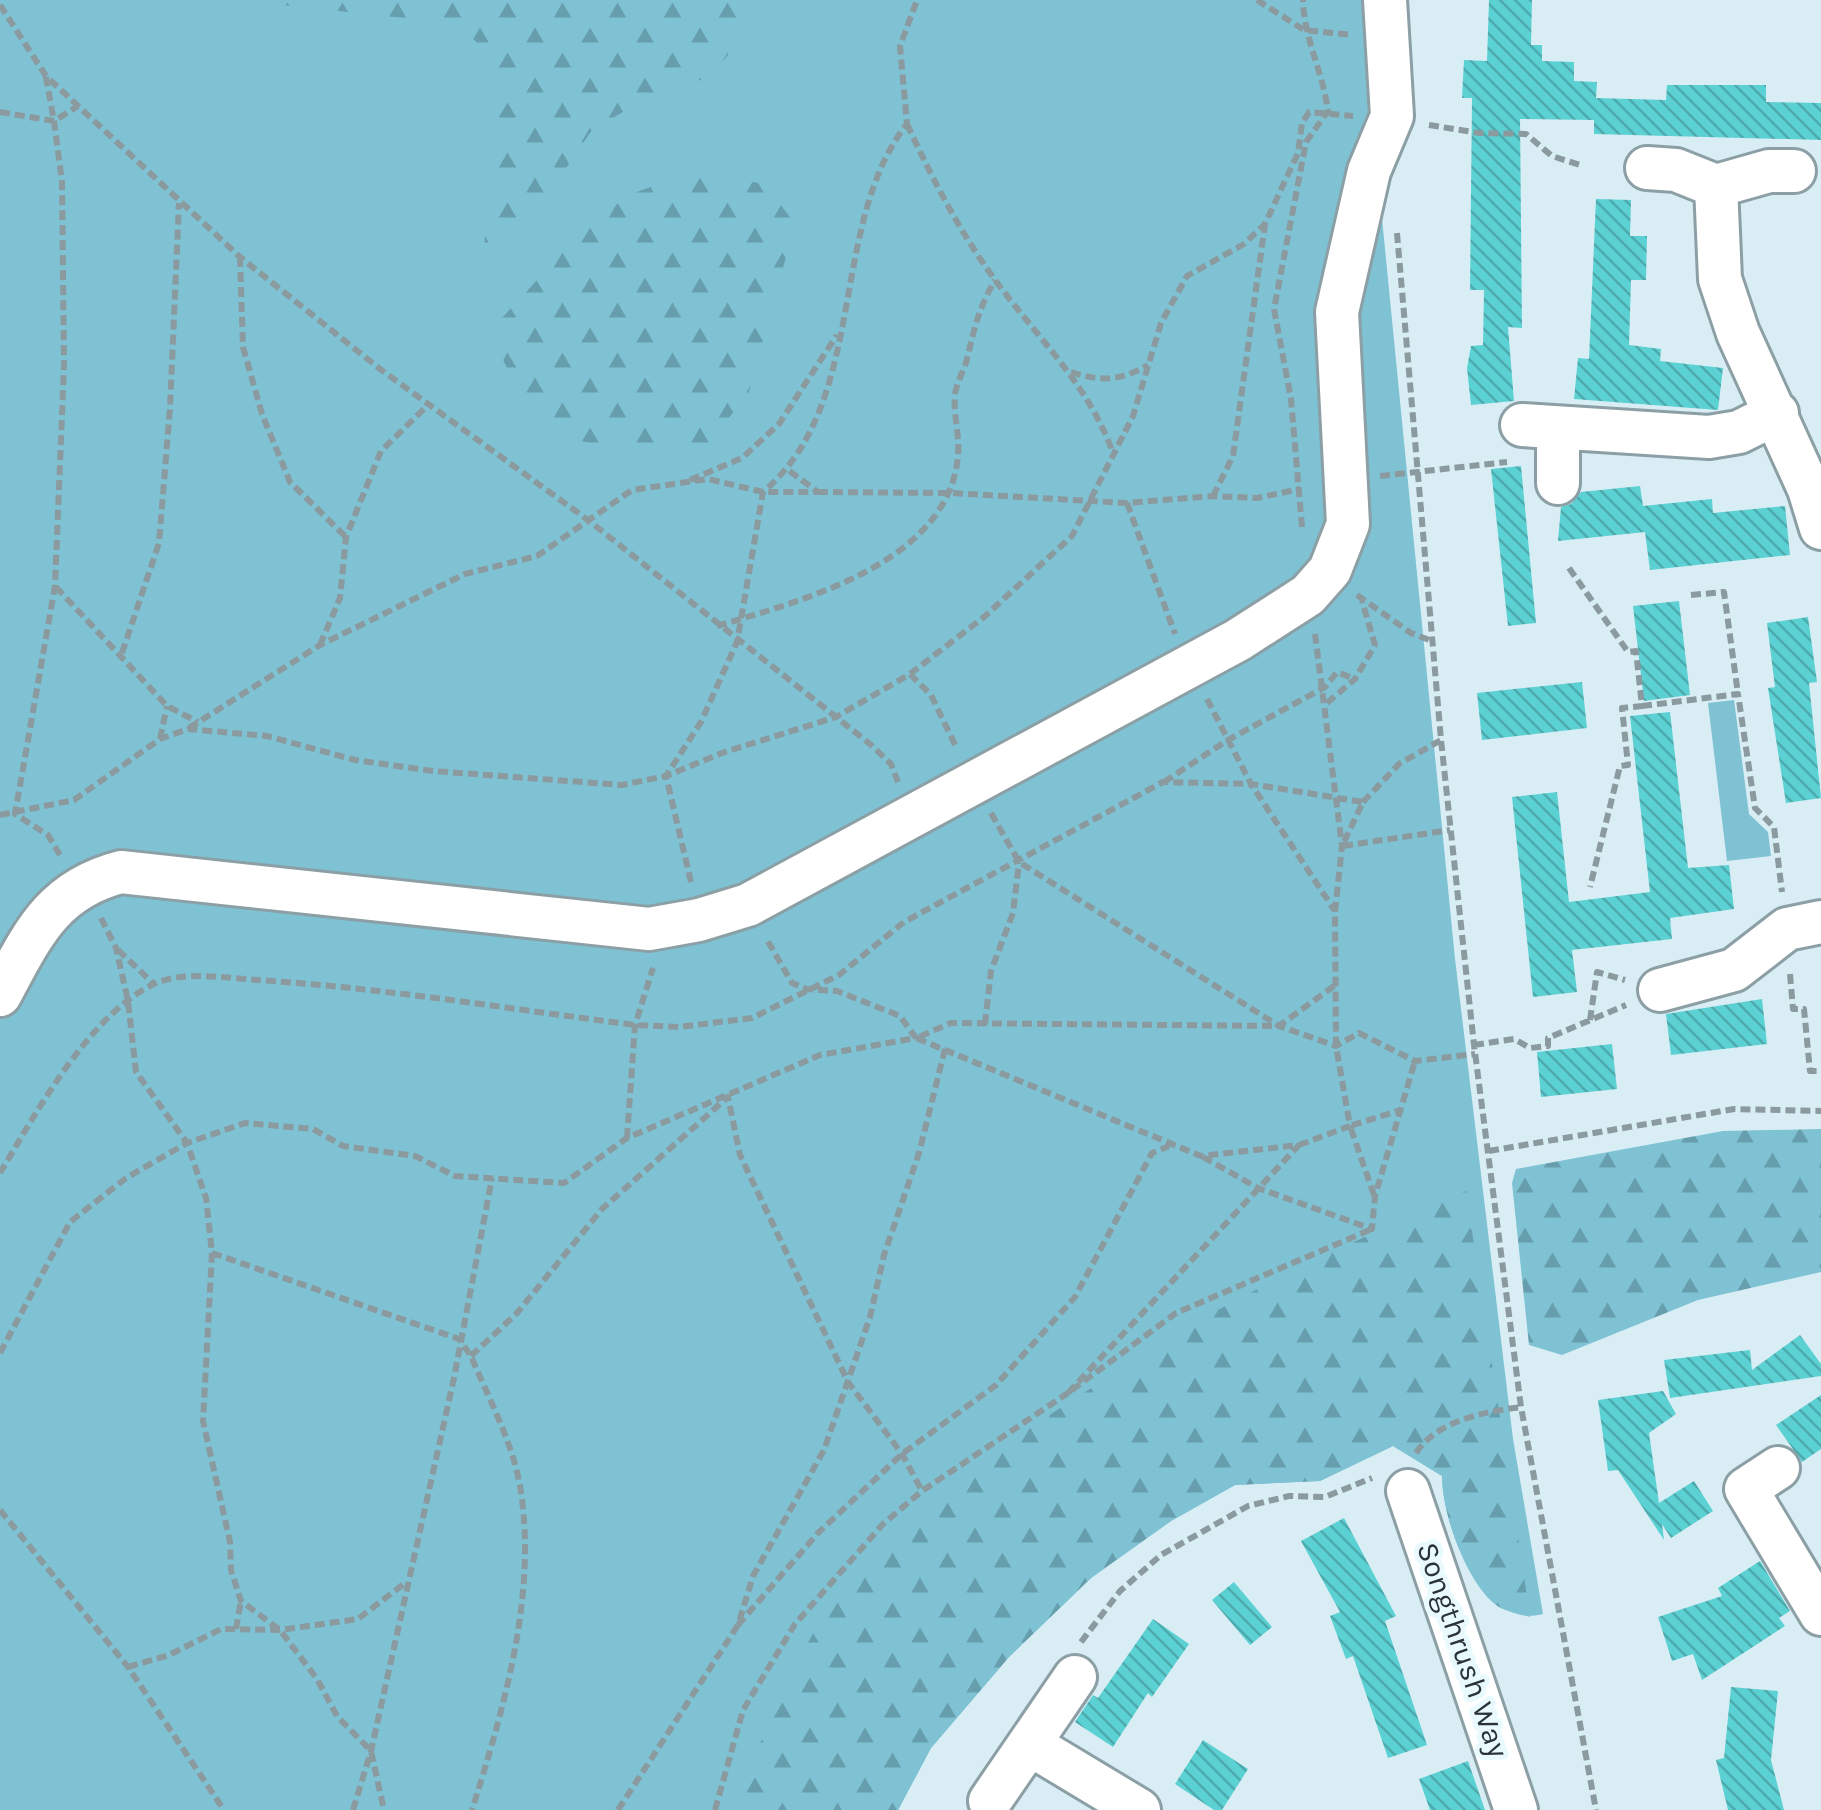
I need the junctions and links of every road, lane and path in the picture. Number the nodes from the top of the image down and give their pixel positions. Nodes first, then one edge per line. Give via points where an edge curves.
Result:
1 (916, 0) edge
2 (1257, 0) edge
3 (1384, 0) edge
4 (0, 5) edge
5 (1346, 36) dead end
6 (46, 76) junction
7 (78, 106) junction
8 (0, 112) edge
9 (1392, 116) junction
10 (54, 120) junction
11 (906, 124) junction
12 (1583, 166) dead end
13 (1648, 168) dead end
14 (1794, 170) dead end
15 (1716, 186) junction
16 (178, 203) junction
17 (1396, 218) dead end
18 (1266, 224) junction
19 (240, 257) junction
20 (995, 280) junction
21 (841, 329) junction
22 (1149, 365) junction
23 (1071, 372) junction
24 (429, 404) junction
25 (1777, 413) junction
26 (1113, 454) junction
27 (1444, 468) dead end
28 (788, 470) junction
29 (1416, 474) junction
30 (1348, 475) junction
31 (1558, 483) dead end
32 (680, 484) junction
33 (763, 492) junction
34 (818, 492) junction
35 (951, 493) junction
36 (1214, 496) junction
37 (1090, 502) junction
38 (1128, 503) junction
39 (588, 520) junction
40 (1821, 528) edge
41 (346, 537) junction
42 (1569, 568) dead end
43 (1330, 570) junction
44 (55, 586) junction
45 (1692, 595) dead end
46 (1361, 600) junction
47 (741, 619) junction
48 (717, 626) junction
49 (1432, 641) junction
50 (736, 642) junction
51 (320, 645) junction
52 (122, 653) junction
53 (1190, 666) junction
54 (910, 674) junction
55 (1355, 679) junction
56 (1738, 694) junction
57 (1327, 703) dead end
58 (167, 706) junction
59 (1642, 706) junction
60 (836, 717) junction
61 (198, 722) junction
62 (188, 729) junction
63 (160, 739) junction
64 (1228, 740) junction
65 (1441, 740) junction
66 (666, 776) junction
67 (973, 781) junction
68 (1163, 782) junction
69 (1251, 784) junction
70 (1363, 802) junction
71 (15, 814) junction
72 (0, 815) edge
73 (908, 817) junction
74 (1450, 830) junction
75 (1019, 862) junction
76 (87, 881) junction
77 (1590, 888) dead end
78 (748, 905) junction
79 (1335, 912) dead end
80 (699, 920) junction
81 (1804, 926) edge
82 (650, 929) junction
83 (116, 948) junction
84 (1597, 972) dead end
85 (154, 984) junction
86 (1334, 986) dead end
87 (807, 989) junction
88 (1660, 990) joint
89 (0, 996) edge
90 (128, 1001) junction
91 (1804, 1009) dead end
92 (1590, 1020) junction
93 (985, 1024) junction
94 (635, 1025) junction
95 (1279, 1026) junction
96 (916, 1038) junction
97 (945, 1048) junction
98 (1475, 1049) junction
99 (1415, 1061) junction
100 (1821, 1071) edge
101 (728, 1096) junction
102 (1402, 1110) junction
103 (1821, 1111) edge
104 (1148, 1132) junction
105 (628, 1138) junction
106 (187, 1144) junction
107 (1170, 1145) junction
108 (1489, 1151) junction
109 (1152, 1153) junction
110 (1202, 1156) junction
111 (0, 1173) edge
112 (492, 1178) junction
113 (1258, 1188) junction
114 (1375, 1196) junction
115 (1372, 1228) junction
116 (212, 1252) junction
117 (459, 1339) junction
118 (0, 1353) edge
119 (471, 1356) junction
120 (848, 1382) junction
121 (1068, 1393) junction
122 (1521, 1407) junction
123 (902, 1454) junction
124 (1749, 1476) dead end
125 (1398, 1477) junction
126 (922, 1490) junction
127 (0, 1510) edge
128 (406, 1582) junction
129 (242, 1601) junction
130 (1821, 1614) edge
131 (738, 1625) junction
132 (236, 1629) junction
133 (280, 1630) junction
134 (128, 1666) junction
135 (1074, 1678) joint
136 (1031, 1745) junction
137 (371, 1751) junction
138 (990, 1801) dead end
139 (224, 1810) edge
140 (353, 1810) edge
141 (384, 1810) edge
142 (472, 1810) edge
143 (618, 1810) edge
144 (714, 1810) edge
145 (1139, 1810) edge
146 (1516, 1810) edge
147 (1596, 1810) edge

1 - 11 path via 900,46
2 - 5 path via 1304,30
3 - 9 street
4 - 6 path
6 - 7 path
6 - 10 path
7 - 10 path
7 - 16 path
8 - 10 path
9 - 12 path via 1480,133 1526,134 1552,156
9 - 18 path via 1309,112
9 - 30 street via 1369,171 1337,312
10 - 44 path via 62,182 64,365
11 - 20 path via 950,216
11 - 21 path via 870,199
13 - 15 street via 1676,170
14 - 15 street
15 - 25 street via 1720,280
16 - 19 path
16 - 52 path via 159,542
17 - 29 path
18 - 22 path via 1187,276 1161,323
18 - 36 path via 1233,456
19 - 24 path
19 - 41 path via 243,347 262,414 290,482
20 - 23 path
20 - 35 path via 974,318 954,393 959,454
21 - 28 path via 826,395
21 - 32 path via 779,424 742,458
22 - 23 path via 1126,378 1095,380
22 - 26 path via 1134,416
23 - 26 path via 1099,413
24 - 39 path
24 - 41 path via 381,452
25 - 31 street via 1740,432 1709,436 1540,426
25 - 40 street
26 - 37 path
27 - 29 path
28 - 33 path
28 - 34 path
29 - 30 path
29 - 49 path
30 - 36 path via 1257,498
30 - 43 street via 1348,524
32 - 33 path via 708,479
32 - 39 path via 632,490
33 - 34 path
33 - 47 path
34 - 35 path
35 - 37 path
35 - 47 path via 927,530 904,550 818,595
36 - 38 path
37 - 38 path
37 - 54 path via 1072,536 984,618
38 - 53 path
39 - 48 path
39 - 51 path via 538,556 465,574
41 - 51 path via 340,598
42 - 59 path via 1628,652 1636,651
43 - 46 path
43 - 53 street via 1308,595
44 - 52 path
44 - 71 path
45 - 56 path via 1724,592
46 - 49 path
46 - 55 path via 1375,645
47 - 48 path
47 - 50 path
48 - 50 path
49 - 65 path
50 - 60 path
50 - 66 path via 701,722
51 - 61 path
52 - 58 path
53 - 64 path
53 - 67 street
54 - 60 path
54 - 67 path via 932,695
55 - 57 path
55 - 64 path via 1337,672 1325,687
56 - 59 path
56 - 81 path via 1755,808 1774,827
58 - 61 path
58 - 63 path
59 - 77 path via 1622,708 1628,764 1620,766
60 - 66 path
60 - 73 path via 891,764
61 - 62 path
62 - 63 path
62 - 66 path via 267,736 355,760 585,785
63 - 71 path via 74,800
64 - 68 path
64 - 69 path
65 - 70 path via 1399,764
65 - 74 path
66 - 80 path
67 - 73 street
67 - 75 path
68 - 69 path
68 - 75 path
69 - 70 path
69 - 79 path
70 - 74 path via 1342,846
71 - 72 path
71 - 76 path via 48,835
73 - 78 street
74 - 98 path
75 - 87 path via 904,922 839,975
75 - 93 path via 1013,912 991,971
75 - 95 path
76 - 82 street via 121,872 150,874
76 - 83 path
76 - 89 street via 61,899 31,938
78 - 80 street
78 - 87 path via 792,982
80 - 82 street
81 - 88 street via 1734,970
82 - 94 path via 656,963
83 - 85 path
83 - 90 path
84 - 92 path
85 - 90 path
85 - 94 path via 195,976 322,984
86 - 95 path
87 - 94 path via 752,1018
87 - 96 path via 838,990 900,1016
88 - 92 path
90 - 106 path via 136,1072
90 - 111 path via 60,1072
91 - 100 path via 1810,1071
92 - 98 path via 1548,1038 1548,1046 1530,1048 1514,1039
93 - 95 path
93 - 96 path via 950,1023
94 - 105 path
95 - 99 path via 1336,1046 1359,1033
96 - 97 path
96 - 101 path via 820,1055
97 - 104 path
97 - 120 path
98 - 99 path
98 - 108 path
99 - 102 path
101 - 105 path
101 - 119 path via 602,1209 517,1313
101 - 120 path via 740,1155
102 - 114 path
102 - 114 path via 1350,1126
103 - 108 path via 1734,1109
104 - 107 path
104 - 109 path
105 - 112 path via 564,1183
106 - 112 path via 245,1123 313,1129 344,1146 415,1156 455,1176
106 - 116 path via 206,1198
106 - 118 path via 126,1178 70,1222
107 - 109 path
107 - 110 path
108 - 122 path
109 - 123 path via 1075,1297 996,1386
110 - 113 path
110 - 113 path via 1299,1145
112 - 117 path
113 - 115 path
113 - 121 path
114 - 115 path
115 - 121 path via 1176,1313
116 - 117 path
116 - 129 path via 203,1422
117 - 119 path
117 - 128 path
119 - 142 path via 520,1484 526,1565 515,1644
120 - 123 path
120 - 131 path via 824,1450 752,1576
121 - 126 path
122 - 125 path via 1462,1420 1425,1440
122 - 147 path
123 - 126 path
123 - 131 path via 818,1533
124 - 130 street
125 - 135 path via 1325,1497 1290,1496 1248,1506 1161,1555 1120,1591 1066,1662
125 - 146 street, Songthrush Way
126 - 144 path via 882,1524 795,1624 743,1710
127 - 134 path
128 - 133 path via 358,1619
128 - 137 path
129 - 132 path
129 - 133 path
131 - 143 path
132 - 133 path
132 - 134 path via 220,1629 169,1655
133 - 137 path via 337,1716
134 - 139 path
135 - 136 street
136 - 138 street
136 - 145 street
137 - 140 path
137 - 141 path

